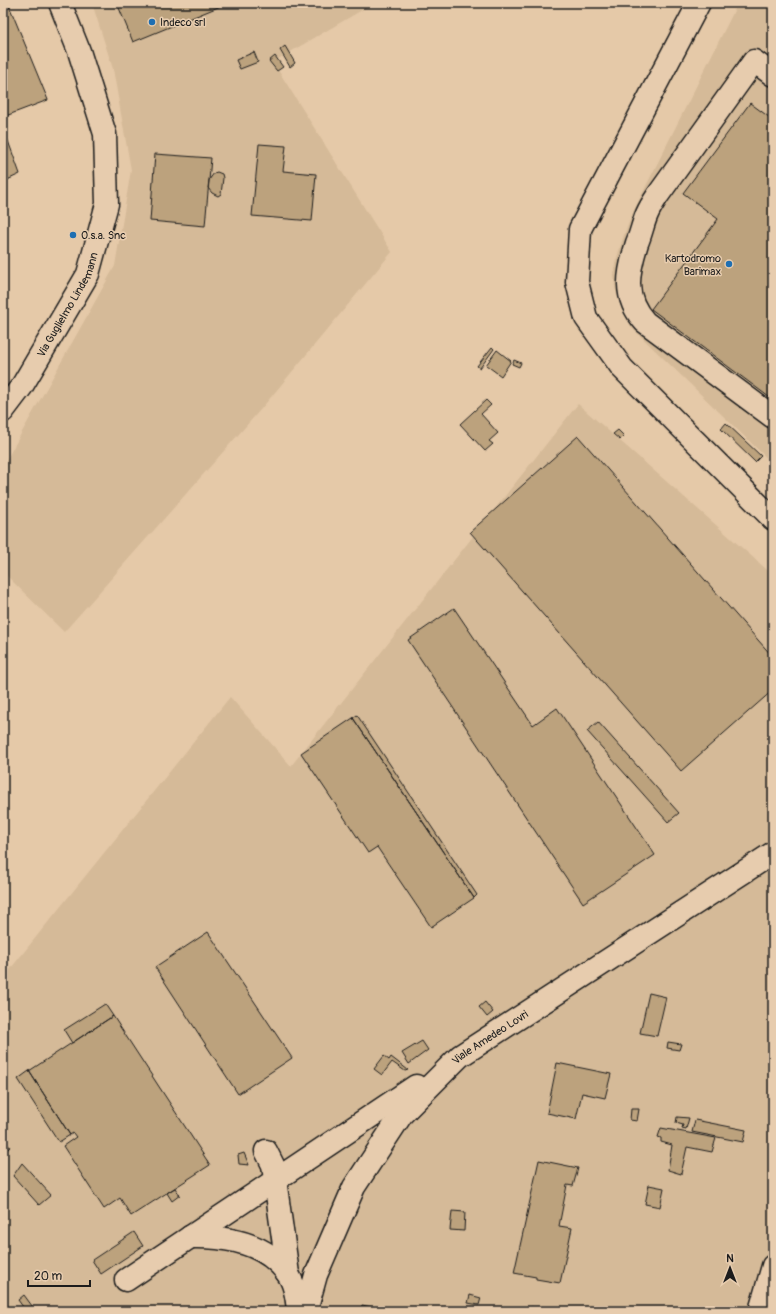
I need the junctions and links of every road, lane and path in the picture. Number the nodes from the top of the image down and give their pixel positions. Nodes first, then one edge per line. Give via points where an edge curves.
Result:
1 (60, 3) edge
2 (699, 3) edge
3 (773, 75) edge
4 (3, 411) edge
5 (773, 416) edge
6 (771, 514) edge
7 (772, 854) edge
8 (460, 1056) junction
9 (266, 1152) dead end
10 (275, 1180) junction
11 (190, 1237) junction
12 (773, 1266) edge
13 (288, 1274) junction
14 (126, 1280) dead end
15 (298, 1311) edge
16 (306, 1311) edge
17 (760, 1311) edge

1 - 4 street, Via Guglielmo Lindemann via 79,51 105,134 107,204 88,274 22,386
2 - 6 street via 580,229 577,282 586,318 622,368
3 - 5 street via 754,61 658,195 647,214 630,265 629,286 634,307 645,322
7 - 8 street, Viale Amedeo Lovri
8 - 10 street
8 - 16 street, Viale Amedeo Lovri via 402,1114 354,1187 316,1275
9 - 10 street via 273,1165
10 - 11 street
10 - 13 street
11 - 13 street via 212,1236 236,1240 275,1259
11 - 14 street
12 - 17 street
13 - 15 street via 297,1296

